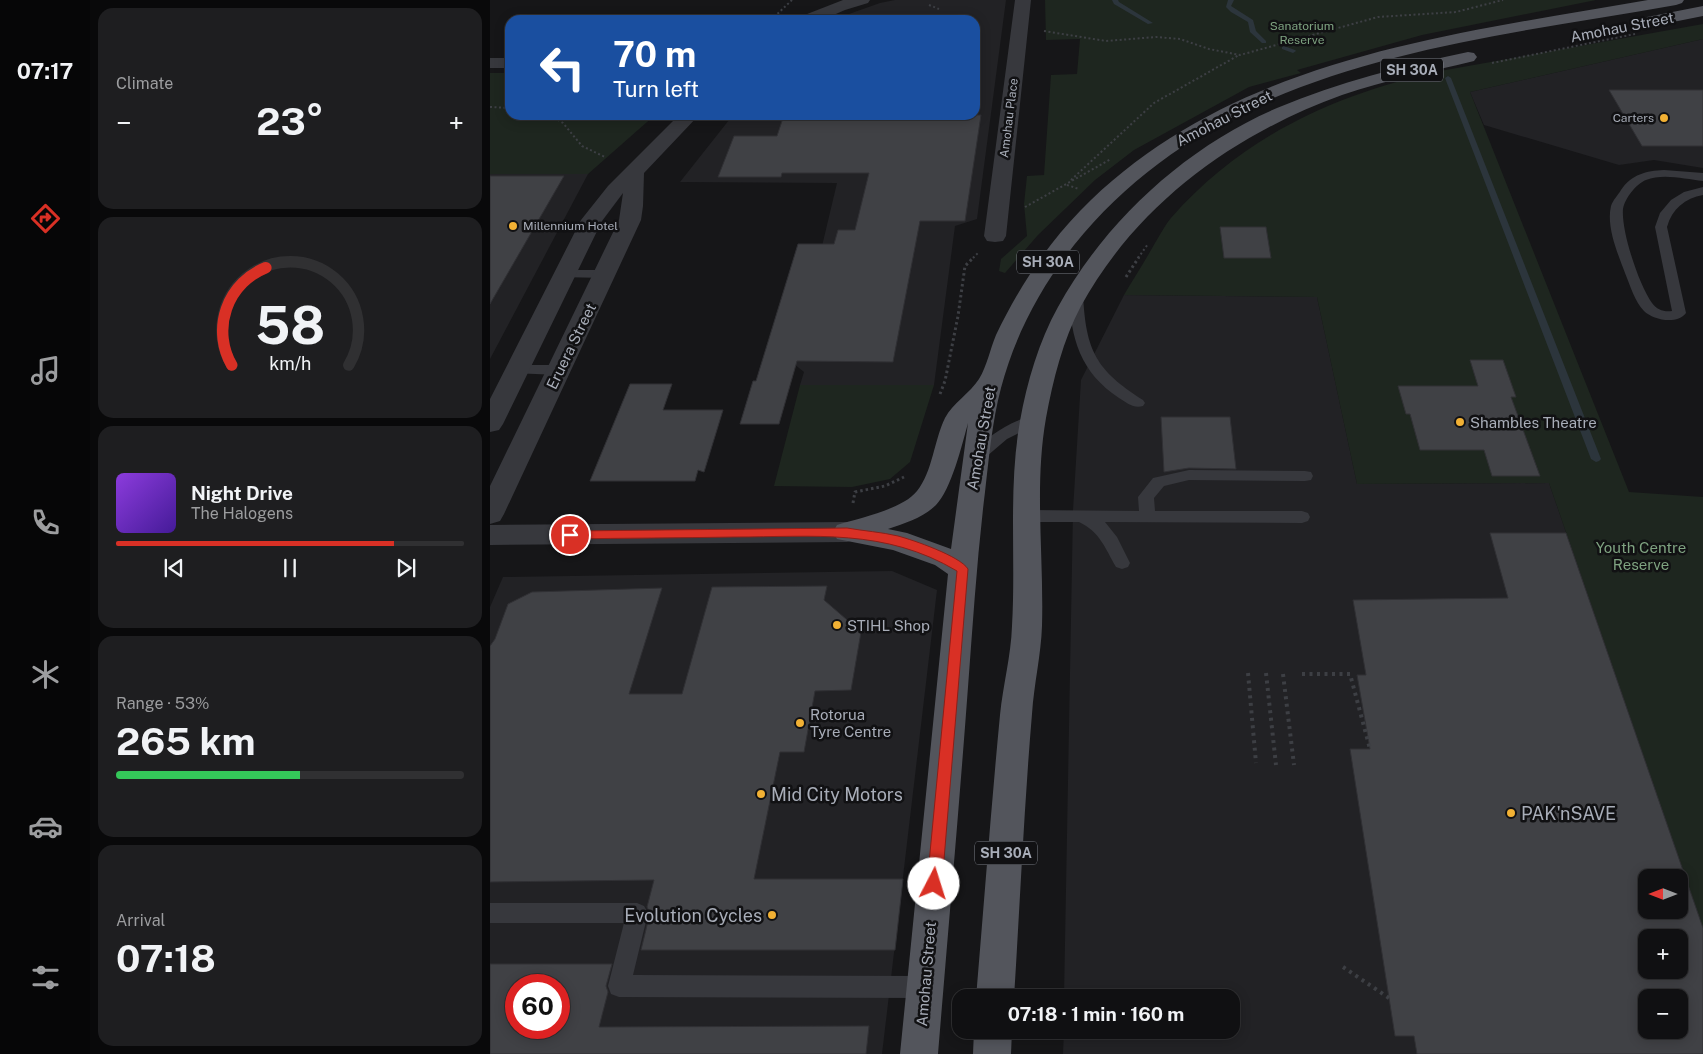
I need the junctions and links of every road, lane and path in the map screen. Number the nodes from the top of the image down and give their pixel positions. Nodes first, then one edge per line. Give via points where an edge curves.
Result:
1 (792, 0) edge
2 (862, 0) edge
3 (1023, 0) edge
4 (1503, 0) edge
5 (1676, 0) edge
6 (929, 5) dead end
7 (939, 9) dead end
8 (1703, 11) edge
9 (776, 15) edge
10 (818, 15) edge
11 (1038, 30) dead end
12 (1600, 31) dead end
13 (1638, 34) dead end
14 (1240, 55) junction
15 (1487, 59) joint
16 (490, 63) edge
17 (505, 63) edge
18 (490, 107) edge
19 (505, 108) edge
20 (558, 120) edge
21 (685, 120) edge
22 (605, 157) dead end
23 (634, 173) junction
24 (1703, 177) edge
25 (1066, 185) dead end
26 (1703, 191) edge
27 (995, 236) dead end
28 (1152, 239) dead end
29 (965, 266) dead end
30 (564, 274) junction
31 (606, 274) junction
32 (1126, 277) dead end
33 (1076, 292) junction
34 (517, 370) junction
35 (559, 370) junction
36 (991, 381) junction
37 (938, 400) dead end
38 (1138, 403) dead end
39 (1034, 420) junction
40 (490, 424) edge
41 (975, 458) junction
42 (910, 472) dead end
43 (1305, 476) dead end
44 (490, 514) edge
45 (1027, 516) junction
46 (1080, 516) junction
47 (1146, 516) junction
48 (1302, 517) dead end
49 (850, 519) junction
50 (490, 535) edge
51 (1122, 563) dead end
52 (963, 569) junction
53 (1248, 673) dead end
54 (1266, 673) dead end
55 (1283, 674) dead end
56 (1302, 674) dead end
57 (1370, 749) dead end
58 (1256, 763) dead end
59 (1276, 765) dead end
60 (1294, 765) dead end
61 (490, 913) edge
62 (1343, 967) dead end
63 (925, 987) junction
64 (997, 989) edge
65 (1389, 998) dead end
66 (993, 1039) edge
67 (919, 1054) edge
68 (992, 1054) edge

1 - 9 path
2 - 10 street
3 - 27 street, Amohau Place
4 - 14 path via 1456,12 1378,17
5 - 36 main road, Amohau Street / SH 30A via 1455,41 1356,64 1241,106 1198,128 1139,167 1103,198 1056,250 1010,331
6 - 7 path
8 - 12 main road, Amohau Street
11 - 14 path via 1106,40 1180,39
13 - 15 path
14 - 25 path via 1154,103
15 - 33 main road, Amohau Street / SH 30A via 1416,68 1336,91 1294,107 1218,148 1183,170 1149,200 1116,236
16 - 17 street
18 - 19 path
20 - 22 path via 582,146
21 - 23 street
23 - 30 street via 601,207
23 - 31 street, Eruera Street via 630,220
24 - 26 lane via 1656,174 1641,178 1627,190 1617,208 1617,222 1630,268 1646,306 1659,315 1673,316 1679,313 1680,308 1662,221 1670,207 1679,200
28 - 32 path
29 - 37 path via 945,381
30 - 31 lane
30 - 34 street
31 - 35 street, Eruera Street
33 - 38 lane via 1076,323 1085,353 1096,371 1117,391
33 - 39 main road, Amohau Street / SH 30A via 1051,347
34 - 35 lane
34 - 40 street
35 - 44 street, Eruera Street
36 - 41 main road, Amohau Street / SH 30A
36 - 49 main road via 957,419 938,477 927,498 907,512
39 - 41 lane via 1013,426
39 - 45 main road, Amohau Street / SH 30A
41 - 52 main road, Amohau Street / SH 30A
42 - 49 path via 899,481 855,492
43 - 47 lane via 1189,475 1159,482 1146,497
45 - 46 lane
45 - 64 main road, Amohau Street / SH 30A via 1027,628 1017,708
46 - 47 lane
46 - 51 lane via 1097,523 1109,536
47 - 48 lane
49 - 50 street
49 - 52 main road via 945,558
52 - 63 main road, Amohau Street / SH 30A
53 - 58 path
54 - 59 path
55 - 60 path
56 - 57 path via 1350,674
61 - 63 lane via 637,913 619,986
62 - 65 path
63 - 67 main road, Amohau Street / SH 30A
66 - 68 main road

